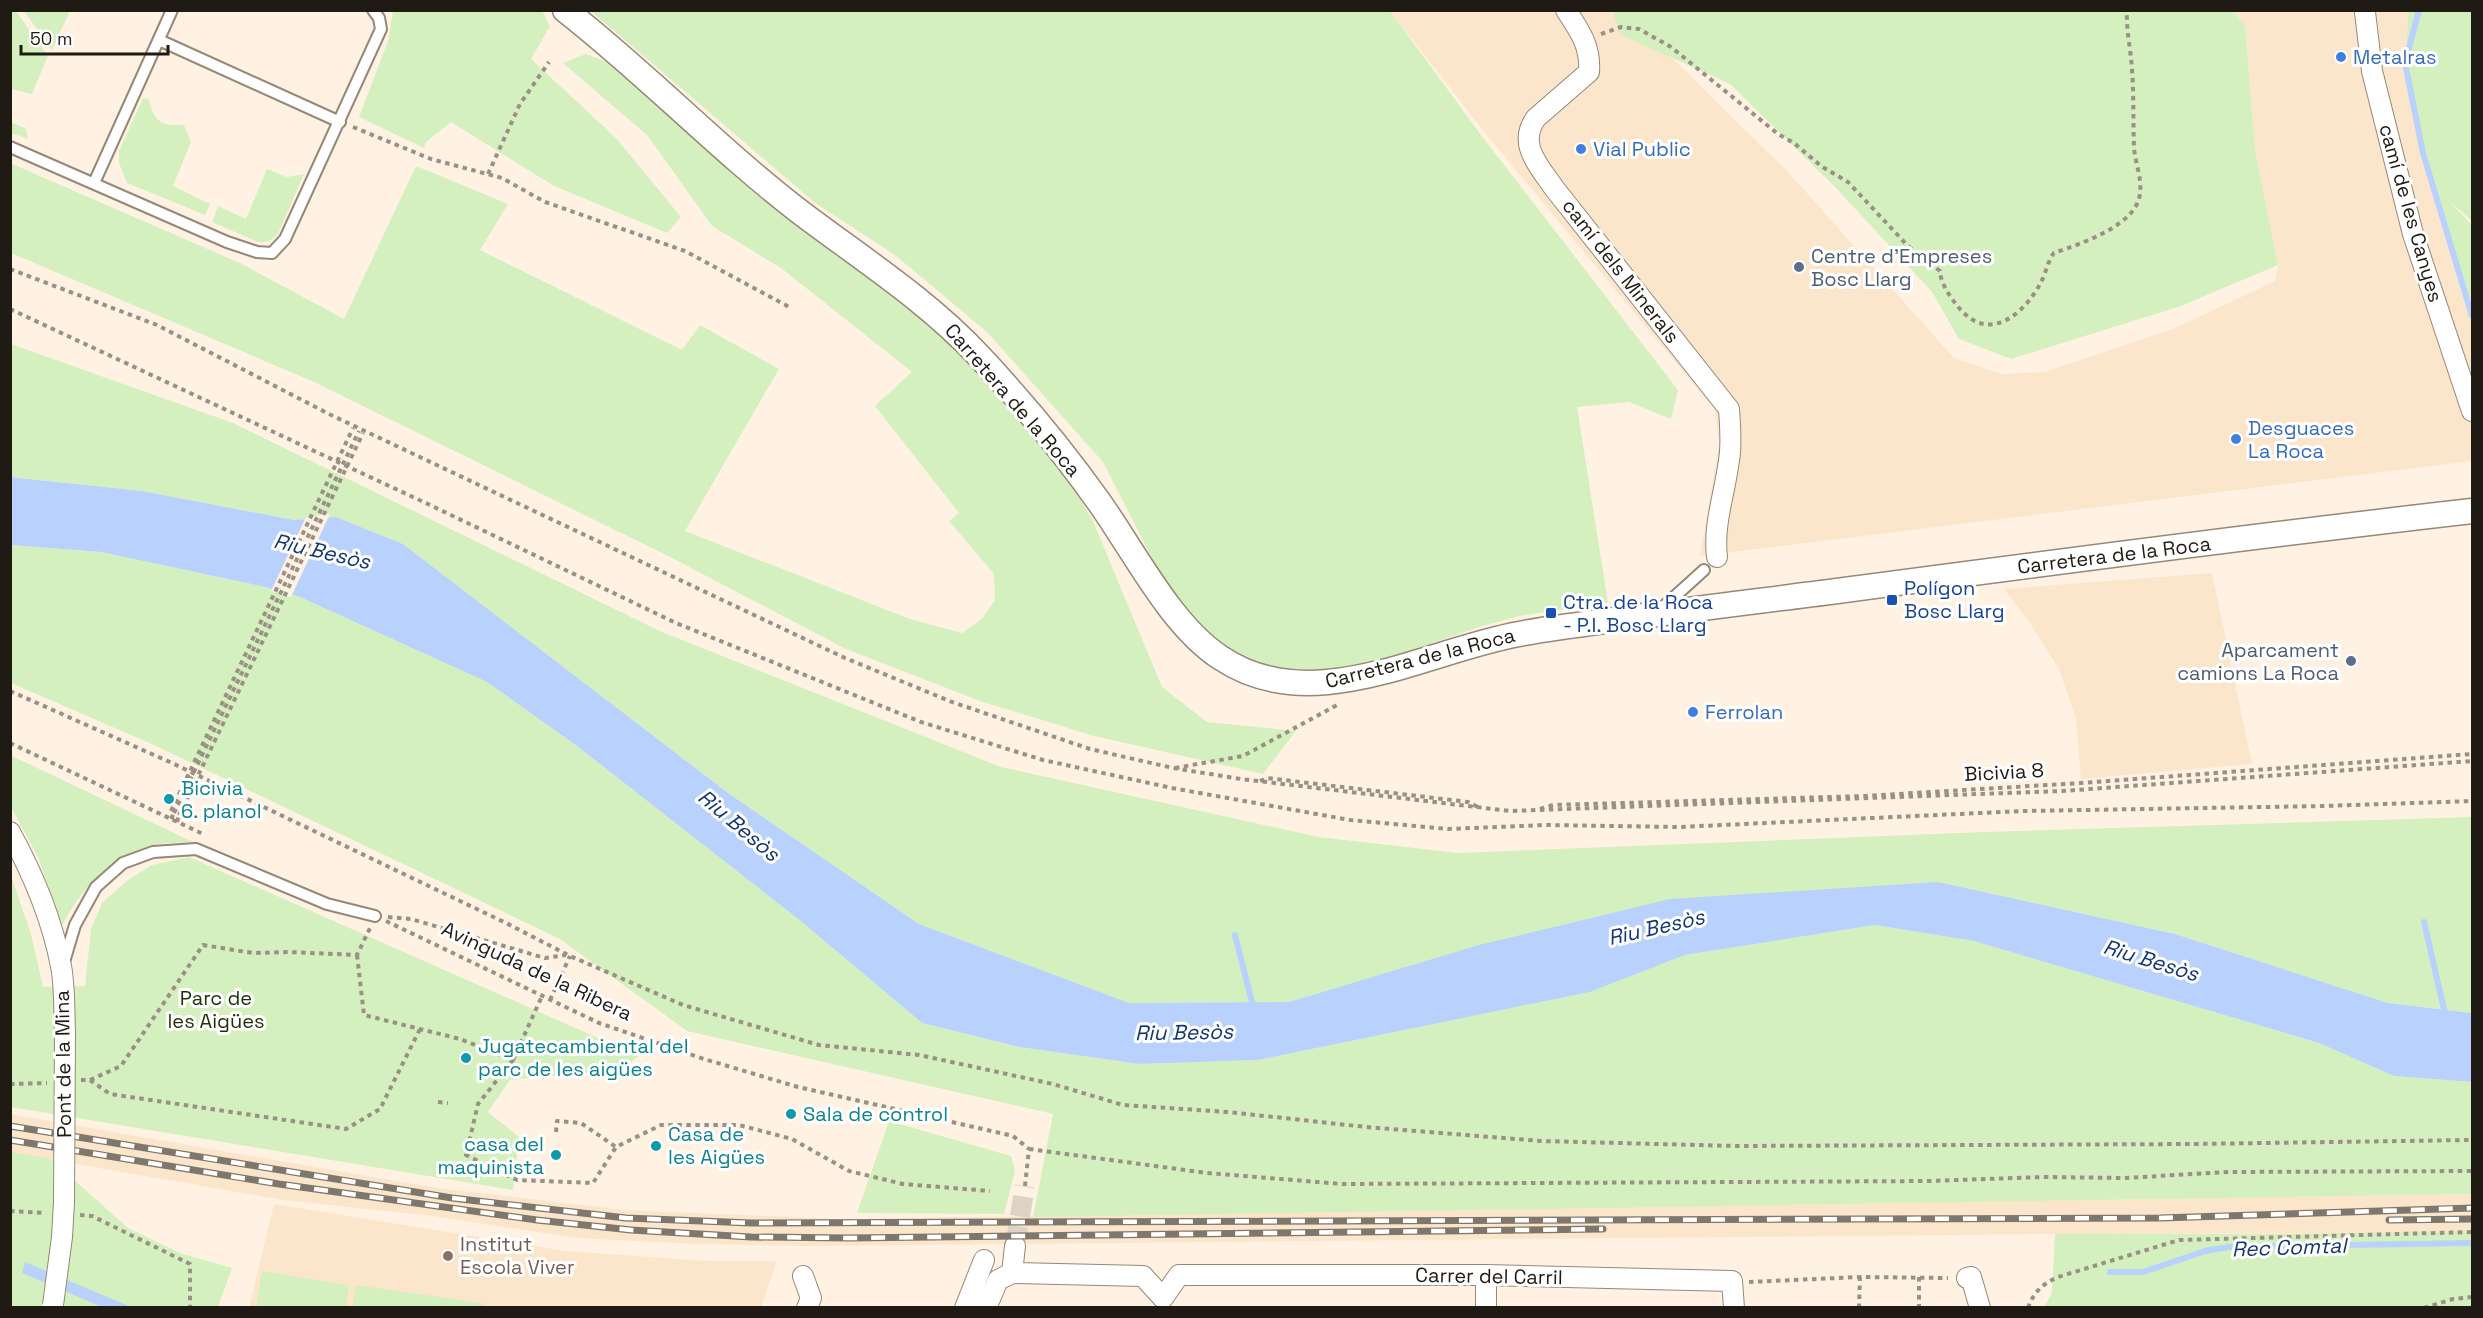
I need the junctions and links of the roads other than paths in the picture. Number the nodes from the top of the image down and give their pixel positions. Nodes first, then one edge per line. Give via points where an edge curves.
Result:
1 (172, 10) edge
2 (373, 10) edge
3 (565, 10) edge
4 (1566, 10) edge
5 (2365, 12) dead end
6 (159, 40) junction
7 (340, 122) junction
8 (10, 147) edge
9 (93, 183) junction
10 (2472, 411) edge
11 (2472, 511) edge
12 (1711, 564) joint
13 (1656, 614) junction
14 (10, 832) edge
15 (375, 916) road end
16 (62, 968) junction
17 (1015, 1246) tunnel mouth
18 (984, 1260) dead end
19 (1486, 1275) junction
20 (802, 1276) dead end
21 (1005, 1276) junction
22 (1967, 1278) road end
23 (1163, 1303) edge
24 (52, 1307) edge
25 (807, 1308) edge
26 (965, 1308) edge
27 (986, 1308) edge
28 (1486, 1308) edge
29 (1734, 1308) edge
30 (1980, 1308) edge

1 - 6 lane
2 - 7 lane via 381,29
3 - 13 street, Carretera de la Roca via 800,212 935,312 1059,448 1174,613 1222,659 1269,680 1313,684 1393,669 1515,634
4 - 12 street, camí dels Minerals via 1591,56 1589,72 1536,118 1528,139 1530,154 1729,409 1730,460
5 - 10 street, camí de les Canyes via 2372,71 2410,222
6 - 7 lane
6 - 9 lane
7 - 9 lane via 285,239 272,253 227,242
8 - 9 lane
11 - 13 street, Carretera de la Roca
12 - 13 lane
14 - 16 street, Pont de la Mina via 38,888
15 - 16 lane via 327,904 196,849 153,852 123,863 96,888 75,925
16 - 24 street, Pont de la Mina, bridge via 64,1202
17 - 21 street
18 - 26 street
19 - 23 street, Carrer del Carril via 1179,1275
19 - 28 street
19 - 29 street, Carrer del Carril via 1732,1281
20 - 25 street via 811,1298
21 - 23 street, Carrer del Carril via 1143,1276
21 - 27 street
22 - 30 street via 1971,1278

